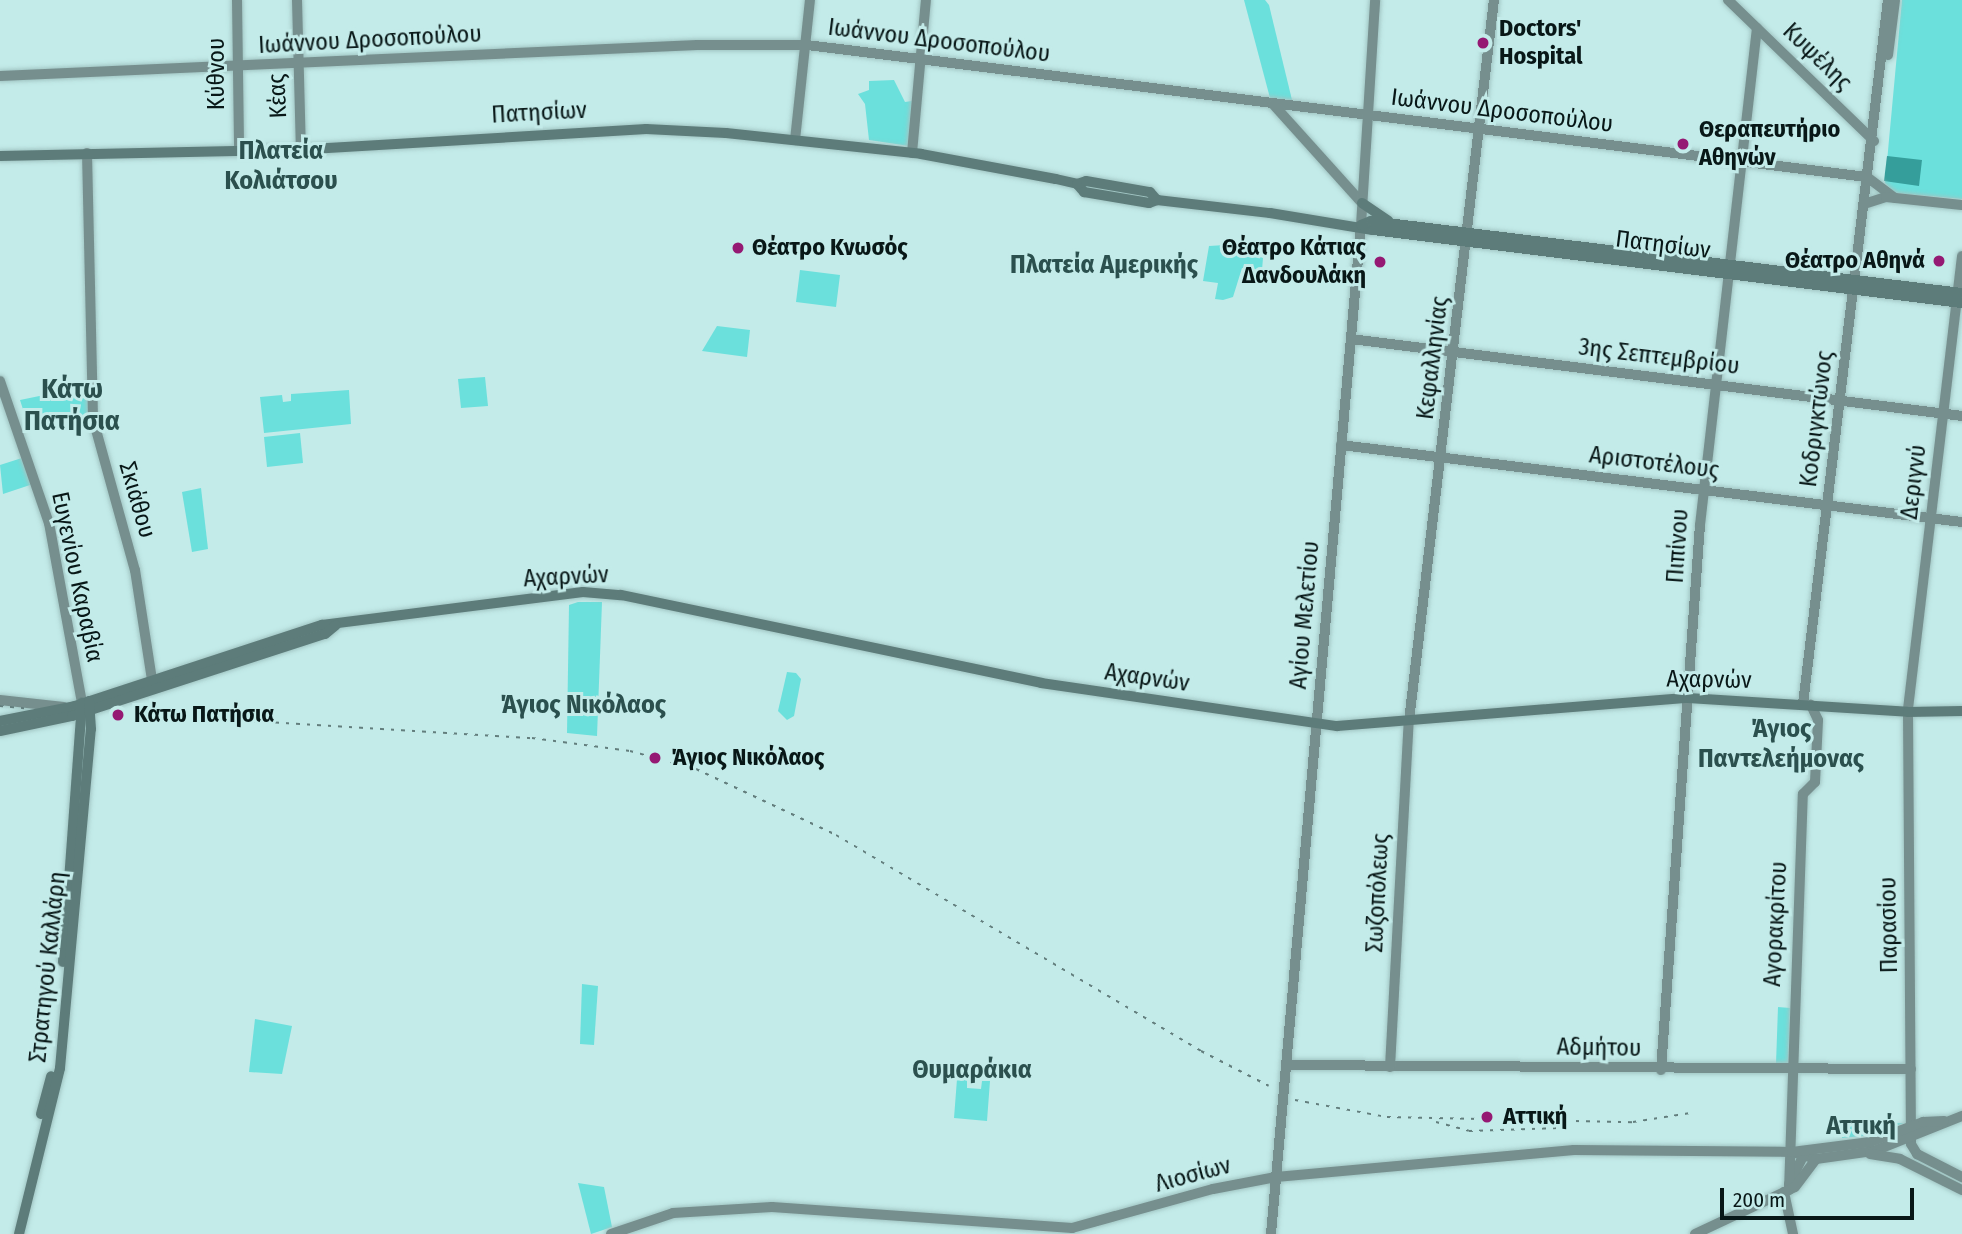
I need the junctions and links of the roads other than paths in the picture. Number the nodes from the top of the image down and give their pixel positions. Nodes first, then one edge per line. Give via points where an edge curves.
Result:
1 (237, 0) edge
2 (297, 0) edge
3 (810, 0) edge
4 (926, 0) edge
5 (1375, 0) edge
6 (1494, 0) edge
7 (1728, 0) edge
8 (1888, 0) edge
9 (1895, 0) edge
10 (1757, 28) junction
11 (805, 45) junction
12 (920, 59) junction
13 (297, 65) junction
14 (238, 67) junction
15 (0, 76) edge
16 (1273, 104) junction
17 (1367, 116) junction
18 (1479, 129) junction
19 (795, 140) junction
20 (1874, 141) junction
21 (239, 149) junction
22 (301, 149) junction
23 (87, 153) junction
24 (912, 153) junction
25 (0, 156) edge
26 (1742, 162) junction
27 (1870, 179) junction
28 (1894, 197) junction
29 (1362, 203) junction
30 (1864, 204) junction
31 (1962, 205) edge
32 (1401, 224) junction
33 (1361, 225) junction
34 (1467, 237) junction
35 (1962, 256) edge
36 (1729, 269) junction
37 (1854, 285) junction
38 (1960, 297) edge
39 (1351, 339) junction
40 (1456, 352) junction
41 (0, 381) edge
42 (1716, 385) junction
43 (1841, 401) junction
44 (1943, 414) junction
45 (1962, 416) edge
46 (1341, 445) junction
47 (1442, 458) junction
48 (1703, 491) junction
49 (1828, 506) junction
50 (1931, 519) junction
51 (1962, 522) edge
52 (153, 685) junction
53 (1688, 698) junction
54 (0, 700) edge
55 (1807, 705) junction
56 (86, 707) junction
57 (68, 708) junction
58 (1962, 711) edge
59 (1908, 712) junction
60 (60, 720) junction
61 (0, 721) edge
62 (1409, 721) junction
63 (1317, 723) junction
64 (0, 732) edge
65 (83, 736) junction
66 (1286, 1065) junction
67 (1390, 1067) junction
68 (1791, 1069) junction
69 (1911, 1069) junction
70 (1661, 1070) junction
71 (1962, 1116) edge
72 (1911, 1132) junction
73 (1789, 1152) junction
74 (1806, 1152) junction
75 (1866, 1153) junction
76 (1816, 1159) junction
77 (1276, 1177) junction
78 (1962, 1177) edge
79 (1787, 1189) junction
80 (1962, 1190) edge
81 (12, 1234) edge
82 (19, 1234) edge
83 (611, 1234) edge
84 (1271, 1234) edge
85 (1695, 1234) edge
86 (1793, 1234) edge

1 - 14 street, Κύθνου
2 - 13 street, Κέας
3 - 11 street
4 - 12 street
5 - 17 street, Αγίου Μελετίου
6 - 18 street, Κεφαλληνίας
7 - 10 street, Κυψέλης
8 - 20 street
9 - 20 street
10 - 20 street, Κυψέλης
10 - 26 street, Πιπίνου
11 - 12 street, Ιωάννου Δροσοπούλου
11 - 13 street, Ιωάννου Δροσοπούλου via 697,45
11 - 19 street
12 - 16 street, Ιωάννου Δροσοπούλου
12 - 24 street
13 - 14 street, Ιωάννου Δροσοπούλου
13 - 22 street, Κέας
14 - 15 street, Ιωάννου Δροσοπούλου
14 - 21 street, Κύθνου
16 - 17 street, Ιωάννου Δροσοπούλου
16 - 29 street
17 - 18 street, Ιωάννου Δροσοπούλου
17 - 29 street, Αγίου Μελετίου
18 - 26 street, Ιωάννου Δροσοπούλου
18 - 34 street, Κεφαλληνίας
19 - 22 main road, Πατησίων via 646,129
19 - 24 main road, Πατησίων
20 - 27 street, Κοδριγκτώνος
21 - 22 main road, Πατησίων
21 - 23 main road, Πατησίων
23 - 25 main road, Πατησίων
23 - 52 street, Σκιάθου via 93,419 135,570
24 - 33 main road, Πατησίων via 1077,184 1086,181 1150,192 1157,200
26 - 27 street, Ιωάννου Δροσοπούλου
26 - 36 street, Πιπίνου
27 - 28 street
27 - 30 street, Κοδριγκτώνος
28 - 30 street
28 - 31 street
29 - 32 main road
29 - 33 street, Αγίου Μελετίου
30 - 37 street, Κοδριγκτώνος
32 - 33 main road, Πατησίων via 1371,220
32 - 34 main road, Πατησίων
33 - 34 main road, Πατησίων via 1370,230
33 - 39 street, Αγίου Μελετίου
34 - 36 main road, Πατησίων
34 - 40 street, Κεφαλληνίας
35 - 38 street, Δεριγνύ
36 - 37 main road, Πατησίων
36 - 42 street, Πιπίνου
37 - 38 main road, Πατησίων
37 - 43 street, Κοδριγκτώνος
38 - 44 street, Δεριγνύ
39 - 40 street, 3ης Σεπτεμβρίου
39 - 46 street, Αγίου Μελετίου
40 - 42 street, 3ης Σεπτεμβρίου
40 - 47 street, Κεφαλληνίας
41 - 56 street, Ευγενίου Καραβία via 48,523
42 - 43 street, 3ης Σεπτεμβρίου
42 - 48 street, Πιπίνου
43 - 44 street, 3ης Σεπτεμβρίου
43 - 49 street, Κοδριγκτώνος
44 - 45 street, 3ης Σεπτεμβρίου
44 - 50 street, Δεριγνύ
46 - 47 street, Αριστοτέλους
46 - 63 street, Αγίου Μελετίου
47 - 48 street, Αριστοτέλους
47 - 62 street, Κεφαλληνίας
48 - 49 street, Αριστοτέλους
48 - 53 street, Πιπίνου
49 - 50 street, Αριστοτέλους
49 - 55 street, Κοδριγκτώνος
50 - 51 street, Αριστοτέλους
50 - 59 street, Δεριγνύ
52 - 56 main road, Αχαρνών
52 - 63 main road, Αχαρνών via 325,634 335,625 556,594 604,593 1031,681
53 - 55 main road, Αχαρνών
53 - 62 main road, Αχαρνών
53 - 70 street, Πιπίνου
54 - 57 street
55 - 59 main road, Αχαρνών
55 - 68 street, Αγορακρίτου via 1818,720 1815,782 1803,794
56 - 57 main road, Αχαρνών
56 - 60 main road, Αχαρνών
56 - 65 main road, Στρατηγού Καλλάρη
56 - 82 main road, Στρατηγού Καλλάρη via 60,1068
57 - 61 main road, Αχαρνών
58 - 59 main road, Αχαρνών
59 - 69 street, Παρασίου
60 - 64 main road, Αχαρνών
60 - 65 main road via 78,725
62 - 63 main road, Αχαρνών
62 - 67 street, Σωζοπόλεως
63 - 66 street, Αγίου Μελετίου
65 - 81 main road, Στρατηγού Καλλάρη via 54,1063
66 - 67 street, Αδμήτου
66 - 77 street, Αγίου Μελετίου
67 - 70 street, Αδμήτου
68 - 69 street, Αδμήτου
68 - 70 street, Αδμήτου
68 - 73 street, Αγορακρίτου
69 - 72 street, Παρασίου
71 - 72 street, Λιοσίων
72 - 74 street, Λιοσίων
72 - 75 street, Λιοσίων
72 - 78 street via 1917,1154
73 - 74 street, Λιοσίων
73 - 77 street, Λιοσίων via 1562,1150
73 - 79 street, Αγορακρίτου
74 - 76 street, Λιοσίων
74 - 79 street
75 - 76 street, Λιοσίων
75 - 80 street via 1900,1159
76 - 79 street
77 - 83 street, Λιοσίων via 1213,1189 1072,1228 772,1207 673,1213
77 - 84 street, Αγίου Μελετίου
79 - 85 street
79 - 86 street, Αγορακρίτου

